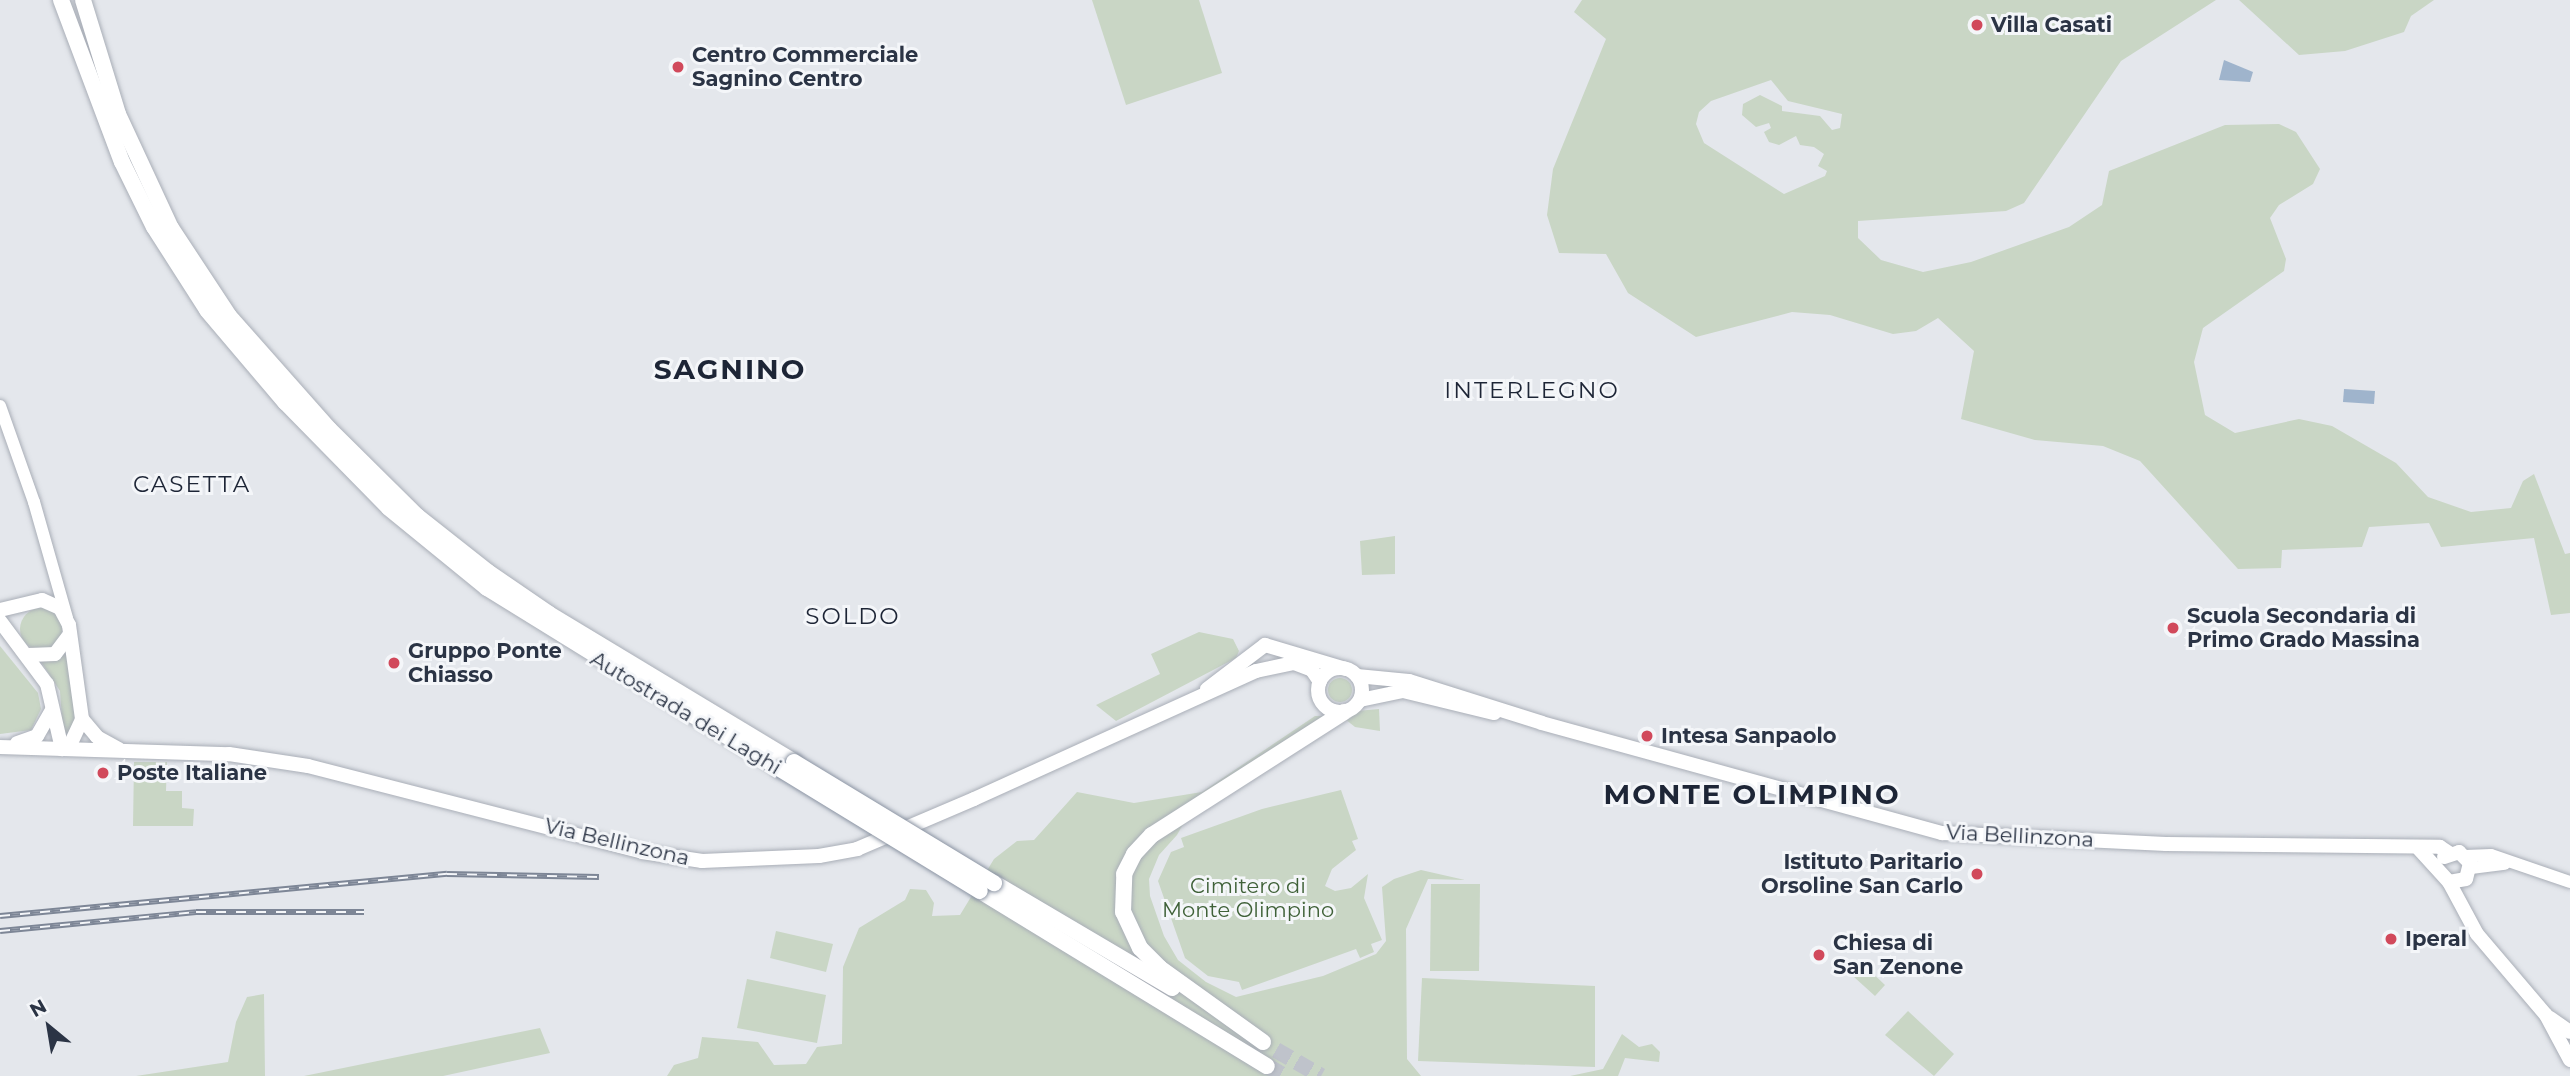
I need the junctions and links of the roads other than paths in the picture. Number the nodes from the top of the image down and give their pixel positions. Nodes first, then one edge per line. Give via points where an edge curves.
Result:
1 (61, 0) edge
2 (85, 8) edge
3 (0, 406) edge
4 (303, 412) junction
5 (57, 579) junction
6 (36, 601) junction
7 (0, 610) edge
8 (67, 619) junction
9 (0, 621) edge
10 (70, 635) junction
11 (14, 638) junction
12 (1250, 654) junction
13 (29, 655) junction
14 (1261, 669) junction
15 (1351, 673) junction
16 (1320, 682) junction
17 (1206, 690) junction
18 (1360, 700) junction
19 (52, 710) junction
20 (1344, 712) junction
21 (1511, 715) junction
22 (82, 719) junction
23 (3, 747) edge
24 (62, 748) junction
25 (121, 750) junction
26 (2418, 849) junction
27 (2449, 853) junction
28 (2468, 867) junction
29 (2440, 869) junction
30 (2449, 883) junction
31 (2570, 883) edge
32 (987, 887) junction
33 (2466, 908) junction
34 (2546, 1016) junction
35 (2570, 1032) edge
36 (2570, 1060) edge
37 (1267, 1066) tunnel mouth

1 - 4 highway, Autostrada dei Laghi via 122,162 158,235 220,327
2 - 4 highway, Autostrada dei Laghi via 128,140 171,228 229,316
3 - 5 street
4 - 32 highway, Autostrada dei Laghi, bridge via 389,508 487,588
5 - 6 street via 54,591
5 - 8 street
6 - 7 main road
6 - 8 main road via 60,608
6 - 11 main road via 18,616
8 - 10 main road
9 - 11 main road
10 - 13 main road via 55,654
10 - 22 main road
11 - 13 main road
12 - 14 main road
12 - 15 main road, Via Bellinzona via 1265,645
12 - 17 main road, Via Bellinzona
13 - 19 main road via 47,684
14 - 16 main road, Via Bellinzona via 1294,663 1312,670
14 - 17 main road, Via Bellinzona
15 - 16 main road via 1329,671
15 - 18 main road via 1362,688
15 - 21 main road, Via Bellinzona via 1409,681
16 - 20 main road via 1324,705
17 - 25 main road, Via Bellinzona via 974,799 857,849 819,856 702,861 642,852 308,766 229,754
18 - 20 main road
18 - 21 main road, Via Bellinzona via 1403,691
19 - 23 main road via 37,736
19 - 24 main road
20 - 32 highway, Autostrada dei Laghi via 1153,835 1134,853 1124,874 1123,912 1140,948 1160,968 1270,1046
21 - 26 main road, Via Bellinzona via 1942,832 2166,844
22 - 24 main road via 71,743
22 - 25 main road via 97,737
23 - 24 main road, Via Bellinzona
24 - 25 main road, Via Bellinzona
26 - 27 main road, Via Bellinzona via 2440,847
26 - 29 main road
27 - 28 main road, Via Bellinzona
27 - 29 main road
28 - 30 main road
28 - 31 street via 2510,863
28 - 33 main road
29 - 30 main road
30 - 33 main road
32 - 37 highway, Autostrada dei Laghi
33 - 34 main road via 2477,934
34 - 35 main road
34 - 36 main road

